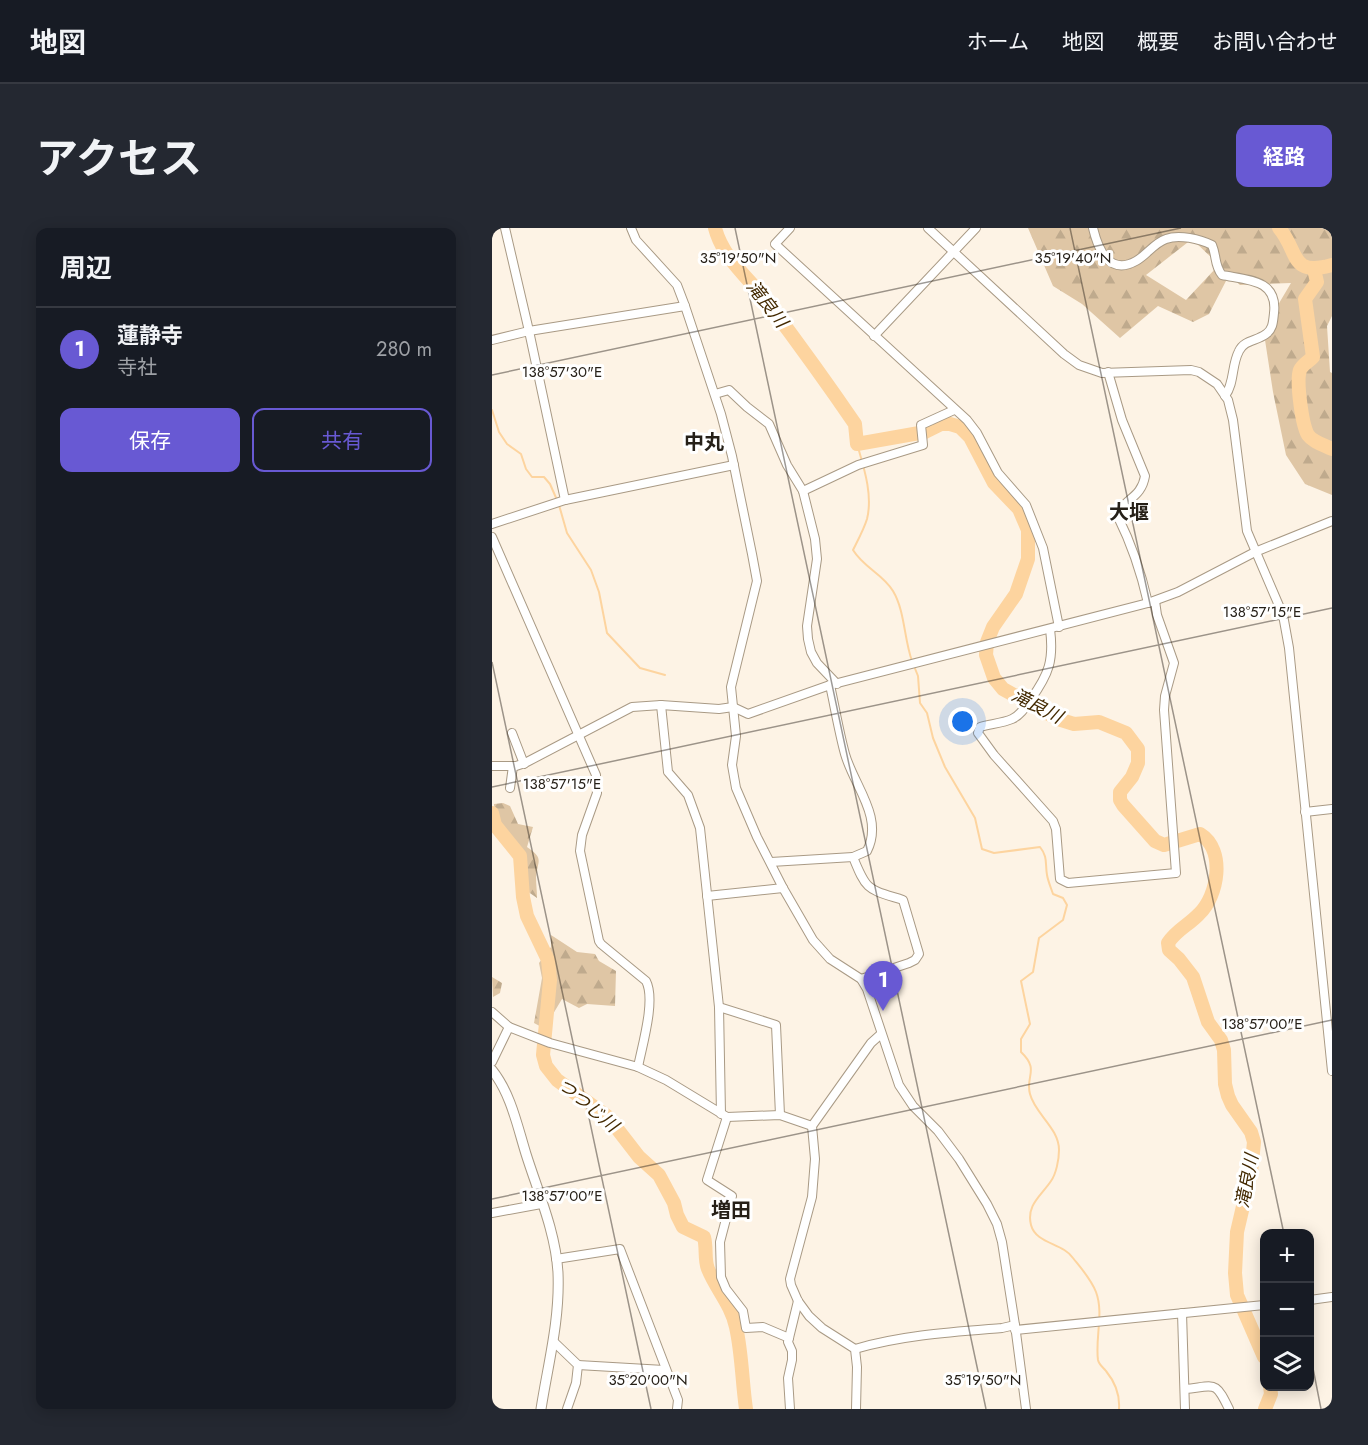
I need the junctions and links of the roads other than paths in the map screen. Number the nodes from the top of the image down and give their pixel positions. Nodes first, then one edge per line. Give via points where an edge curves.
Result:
1 (505, 228) edge
2 (631, 228) edge
3 (790, 228) edge
4 (928, 228) edge
5 (976, 228) edge
6 (1093, 228) edge
7 (953, 251) junction
8 (685, 306) junction
9 (529, 331) junction
10 (874, 336) junction
11 (492, 340) edge
12 (1108, 372) junction
13 (715, 394) junction
14 (1225, 396) junction
15 (954, 410) junction
16 (734, 465) junction
17 (803, 491) junction
18 (565, 500) junction
19 (1332, 521) edge
20 (492, 524) edge
21 (492, 537) edge
22 (1255, 552) junction
23 (1151, 602) junction
24 (1059, 627) junction
25 (1050, 629) junction
26 (833, 684) junction
27 (661, 705) junction
28 (734, 707) junction
29 (512, 733) dead end
30 (578, 736) junction
31 (524, 764) junction
32 (492, 766) edge
33 (513, 766) junction
34 (510, 788) dead end
35 (1332, 809) edge
36 (1305, 812) junction
37 (853, 857) junction
38 (771, 862) junction
39 (783, 888) junction
40 (707, 896) junction
41 (861, 979) junction
42 (719, 1006) junction
43 (492, 1012) edge
44 (509, 1027) junction
45 (881, 1034) junction
46 (492, 1062) edge
47 (638, 1067) junction
48 (492, 1070) edge
49 (1332, 1071) edge
50 (724, 1115) junction
51 (780, 1115) junction
52 (812, 1126) junction
53 (541, 1204) junction
54 (492, 1213) edge
55 (556, 1259) junction
56 (1332, 1297) edge
57 (1314, 1299) edge
58 (798, 1301) junction
59 (1260, 1305) edge
60 (1182, 1313) junction
61 (1015, 1328) junction
62 (789, 1338) junction
63 (554, 1342) junction
64 (855, 1349) junction
65 (578, 1365) junction
66 (664, 1370) junction
67 (1185, 1389) junction
68 (541, 1409) edge
69 (567, 1409) edge
70 (677, 1409) edge
71 (790, 1409) edge
72 (856, 1409) edge
73 (1026, 1409) edge
74 (1185, 1409) edge
75 (1229, 1409) edge

1 - 9 street
2 - 8 street via 636,240 677,285
3 - 10 street via 775,244
4 - 7 street
5 - 7 street
6 - 14 street via 1100,251 1107,260 1119,265 1137,261 1170,237 1203,240 1212,245 1216,268 1222,275 1260,283 1270,290 1275,310 1272,327 1239,351 1232,386
7 - 10 street
7 - 12 street via 1064,354 1079,365
8 - 9 street
8 - 13 street
9 - 11 street
9 - 18 street
10 - 15 street
12 - 14 street via 1191,370 1208,377
12 - 23 street via 1145,476 1141,490 1123,506 1118,517
13 - 16 street
13 - 17 street via 729,390 769,424
14 - 22 street via 1233,420 1244,521
15 - 17 street via 921,425 923,445 863,463
15 - 24 street via 967,420 998,474 1026,505 1042,548
16 - 18 street
16 - 28 street via 757,581 732,681
17 - 26 street via 817,559 808,639 817,663
18 - 20 street
19 - 22 street
21 - 30 street
22 - 23 street
22 - 36 street via 1282,615 1289,648
23 - 24 street
23 - 25 street via 1174,663 1164,710 1176,873 1063,882 1053,821 978,733 981,727 1021,714 1044,680 1050,663
24 - 25 street
25 - 26 street
26 - 28 street via 748,714
26 - 37 street via 844,753 870,816 872,841 867,851
27 - 28 street
27 - 30 street via 632,707
27 - 40 street via 668,772 688,795 699,828
28 - 38 street via 736,788
29 - 31 street
30 - 31 street
30 - 47 street via 597,784 580,851 599,940 649,985 649,1015
31 - 33 street
32 - 33 street
33 - 34 street
35 - 36 street
36 - 49 street
37 - 38 street
37 - 41 street via 864,884 903,900 919,954 909,963
38 - 39 street
39 - 40 street
39 - 41 street via 820,948
40 - 42 street
41 - 45 street
42 - 50 street
42 - 51 street via 776,1025
43 - 44 street
44 - 46 street
44 - 47 street via 550,1043
45 - 52 street
45 - 61 street via 899,1085 959,1159 987,1204 1002,1242
47 - 50 street
48 - 53 main road via 510,1101
50 - 51 street
50 - 62 street via 707,1180 732,1196 720,1242 721,1277 743,1311 746,1328 763,1327
51 - 52 street
52 - 58 street via 812,1197 790,1279
53 - 54 street
53 - 55 main road
55 - 63 main road
55 - 66 street via 620,1249
56 - 57 street
58 - 62 street
58 - 64 street via 822,1328
59 - 60 street
60 - 61 street
60 - 67 street
61 - 64 street via 912,1336
61 - 73 street
62 - 71 street
63 - 65 street
63 - 68 main road
64 - 72 street
65 - 66 street
65 - 69 street
66 - 70 street via 678,1400
67 - 74 street
67 - 75 street via 1215,1386

